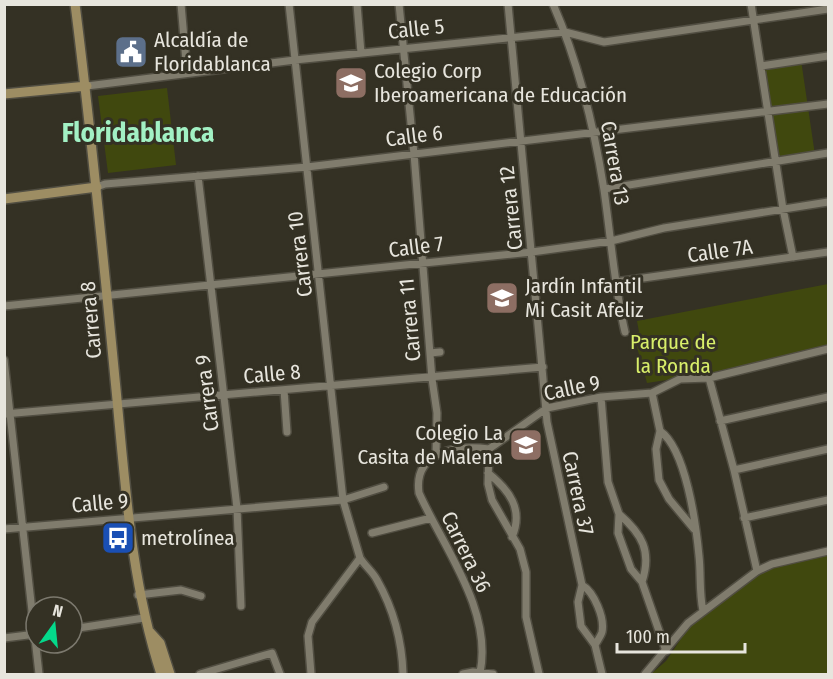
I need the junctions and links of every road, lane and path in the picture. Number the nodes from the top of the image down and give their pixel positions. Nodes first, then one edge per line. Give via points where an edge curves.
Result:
1 (75, 4) edge
2 (182, 4) edge
3 (289, 4) edge
4 (357, 4) edge
5 (399, 4) edge
6 (508, 4) edge
7 (553, 4) edge
8 (751, 4) edge
9 (828, 9) edge
10 (754, 20) junction
11 (565, 32) junction
12 (512, 38) junction
13 (404, 49) junction
14 (361, 53) junction
15 (828, 56) edge
16 (295, 60) junction
17 (760, 66) junction
18 (187, 73) junction
19 (87, 86) junction
20 (4, 94) edge
21 (828, 104) edge
22 (767, 113) junction
23 (595, 134) junction
24 (521, 142) junction
25 (828, 153) edge
26 (414, 154) junction
27 (775, 161) junction
28 (307, 167) junction
29 (198, 176) junction
30 (97, 187) junction
31 (604, 189) junction
32 (4, 199) edge
33 (828, 202) edge
34 (783, 209) junction
35 (611, 241) junction
36 (532, 252) junction
37 (828, 252) edge
38 (794, 257) junction
39 (422, 262) junction
40 (320, 273) junction
41 (615, 282) junction
42 (210, 285) junction
43 (107, 296) junction
44 (4, 306) edge
45 (625, 332) dead end
46 (828, 349) edge
47 (441, 352) dead end
48 (430, 353) junction
49 (4, 360) edge
50 (543, 367) junction
51 (709, 378) junction
52 (432, 379) junction
53 (331, 386) junction
54 (284, 390) junction
55 (652, 393) junction
56 (224, 395) junction
57 (601, 397) junction
58 (828, 397) edge
59 (118, 404) junction
60 (547, 408) junction
61 (7, 413) edge
62 (720, 421) junction
63 (660, 431) junction
64 (286, 432) dead end
65 (489, 449) junction
66 (828, 449) edge
67 (436, 454) junction
68 (734, 470) junction
69 (488, 473) junction
70 (384, 488) dead end
71 (343, 500) junction
72 (828, 500) edge
73 (237, 508) junction
74 (619, 513) junction
75 (129, 518) junction
76 (744, 518) junction
77 (431, 519) junction
78 (22, 527) junction
79 (4, 529) edge
80 (694, 529) junction
81 (372, 533) dead end
82 (512, 537) junction
83 (828, 551) edge
84 (360, 558) junction
85 (757, 571) junction
86 (642, 582) junction
87 (582, 585) junction
88 (30, 595) edge
89 (138, 595) junction
90 (201, 596) dead end
91 (241, 606) dead end
92 (703, 611) junction
93 (144, 618) junction
94 (84, 627) edge
95 (149, 630) junction
96 (24, 635) edge
97 (4, 638) edge
98 (595, 645) junction
99 (666, 651) junction
100 (37, 655) edge
101 (480, 673) junction
102 (39, 675) edge
103 (161, 675) edge
104 (170, 675) edge
105 (200, 675) edge
106 (280, 675) edge
107 (311, 675) edge
108 (403, 675) edge
109 (463, 675) edge
110 (493, 675) edge
111 (539, 675) edge
112 (602, 675) edge
113 (645, 675) edge

1 - 19 main road, Carrera 8
2 - 18 street
3 - 16 street, Carrera 10
4 - 14 street
5 - 13 street, Carrera 11
6 - 12 street, Carrera 12
7 - 11 street, Carrera 13
8 - 10 street
9 - 10 street, Calle 5
10 - 11 street, Calle 5 via 604,42
10 - 17 street
11 - 12 street, Calle 5
11 - 23 street, Carrera 13
12 - 13 street, Calle 5
12 - 24 street, Carrera 12
13 - 14 street, Calle 5
13 - 26 street, Carrera 11
14 - 16 street, Calle 5
15 - 17 street
16 - 18 street, Calle 5
16 - 28 street, Carrera 10
17 - 22 street
18 - 19 street, Calle 5
19 - 20 main road, Calle 5
19 - 30 main road, Carrera 8
21 - 22 street, Calle 6
22 - 23 street, Calle 6
22 - 27 street
23 - 24 street, Calle 6
23 - 31 street, Carrera 13
24 - 26 street, Calle 6
24 - 36 street, Carrera 12
25 - 27 street
26 - 28 street, Calle 6
26 - 39 street, Carrera 11
27 - 31 street
27 - 34 street
28 - 29 street, Calle 6
28 - 40 street, Carrera 10
29 - 30 street, Calle 6
29 - 42 street, Carrera 9
30 - 32 main road, Calle 6
30 - 43 main road, Carrera 8
31 - 35 street, Carrera 13
33 - 34 street, Calle 7
34 - 35 street, Calle 7 via 664,228
34 - 38 street
35 - 36 street, Calle 7
35 - 41 street, Carrera 13
36 - 39 street, Calle 7
36 - 50 street, Carrera 12
37 - 38 street, Calle 7A
38 - 41 street, Calle 7A
39 - 40 street, Calle 7
39 - 48 street, Carrera 11
40 - 42 street, Calle 7
40 - 53 street, Carrera 10
41 - 45 street, Carrera 13
42 - 43 street, Calle 7
42 - 56 street, Carrera 9
43 - 44 street, Calle 7
43 - 59 main road, Carrera 8
46 - 51 street, Calle 9
47 - 48 street
48 - 52 street, Carrera 11
49 - 61 street
50 - 52 street, Calle 8
50 - 60 street, Carrera 12
51 - 55 street, Calle 9 via 680,379
51 - 62 street
52 - 53 street, Calle 8
52 - 67 street, Carrera 11 via 437,412
53 - 54 street, Calle 8
53 - 71 street, Carrera 10
54 - 56 street, Calle 8
54 - 64 street
55 - 57 street, Calle 9
55 - 63 street
56 - 59 street, Calle 8
56 - 73 street, Carrera 9
57 - 60 street, Calle 9
57 - 74 street via 608,482
58 - 62 street
59 - 61 street, Calle 8
59 - 75 main road, Carrera 8
60 - 65 street, Calle 9
60 - 87 street, Carrera 37 via 554,464
61 - 78 street
62 - 68 street
63 - 80 street via 669,437 683,468
63 - 80 street via 656,449 659,480
65 - 67 street via 469,446
65 - 69 street
66 - 68 street
67 - 77 street, Carrera 36 via 426,464 418,483
68 - 76 street
69 - 82 street via 492,500
69 - 82 street via 507,488 515,506 518,519
70 - 71 street, Calle 9
71 - 73 street, Calle 9
71 - 84 street, Carrera 10
72 - 76 street
73 - 75 street, Calle 9
73 - 91 street, Carrera 9
74 - 86 street via 618,533 624,553
74 - 86 street via 633,526 647,552
75 - 78 street, Calle 9
75 - 89 main road, Carrera 8
76 - 85 street
77 - 81 street
77 - 101 street, Carrera 36 via 446,542 474,604 483,660
78 - 79 street, Calle 9
78 - 88 street
80 - 92 street
82 - 111 street via 526,572 526,617
83 - 85 street
84 - 107 street via 312,622 308,636
84 - 108 street via 376,578 393,612 402,648
85 - 92 street
86 - 99 street
87 - 98 street, Carrera 37 via 578,602 581,626
87 - 98 street, Carrera 37 via 589,589 600,617 602,630
89 - 90 street via 182,590
89 - 93 main road, Carrera 8
92 - 99 street
93 - 94 street
93 - 95 main road, Carrera 8
95 - 103 main road, Carrera 8
95 - 104 main road, Carrera 8 via 160,643
96 - 97 street
98 - 112 street, Carrera 37
99 - 113 street
100 - 102 street
101 - 109 street
101 - 110 street
105 - 106 street via 272,653

